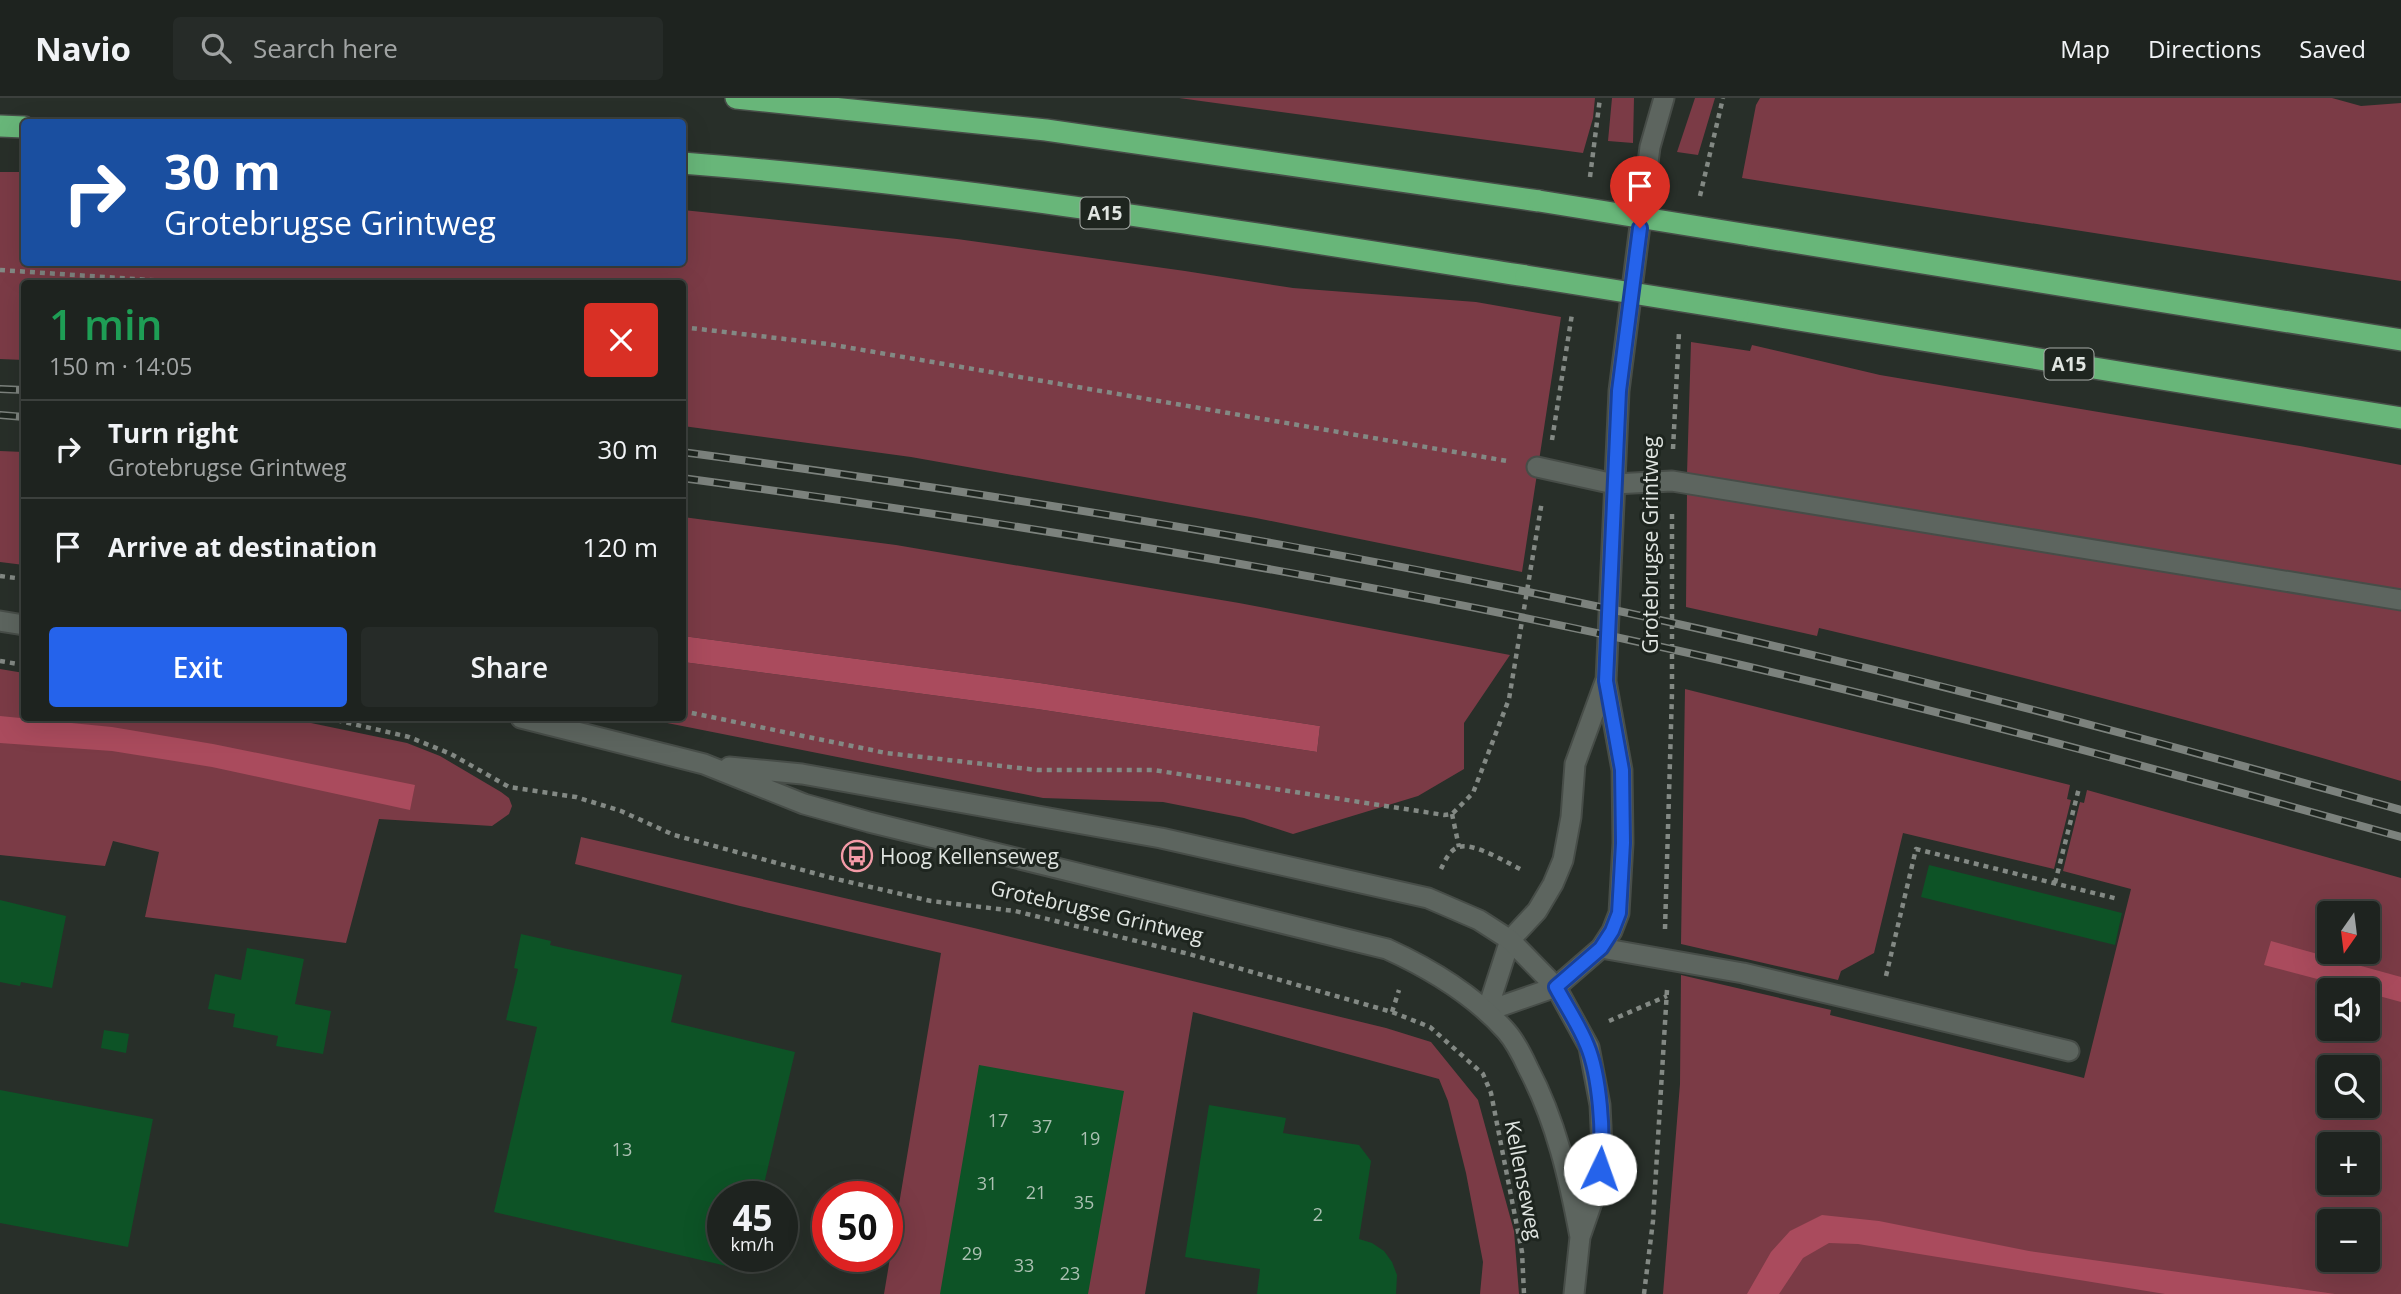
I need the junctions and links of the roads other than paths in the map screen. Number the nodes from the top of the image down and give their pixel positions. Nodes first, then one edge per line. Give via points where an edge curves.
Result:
1 (736, 98) edge
2 (1664, 98) edge
3 (0, 126) edge
4 (21, 127) edge
5 (686, 163) edge
6 (2401, 340) edge
7 (2401, 418) edge
8 (1537, 467) dead end
9 (1615, 484) junction
10 (2401, 600) edge
11 (0, 621) edge
12 (21, 624) edge
13 (1606, 681) junction
14 (533, 721) edge
15 (704, 764) junction
16 (1510, 940) junction
17 (1601, 948) junction
18 (1556, 987) junction
19 (1488, 1011) junction
20 (2069, 1051) dead end
21 (1580, 1237) junction
22 (1574, 1294) edge

1 - 6 highway, bridge via 1046,130 1539,201
2 - 9 main road, Grotebrugse Grintweg via 1650,147 1636,256 1619,391
3 - 4 highway
5 - 7 highway, A15, bridge via 975,194 1270,236
8 - 9 main road
9 - 10 main road via 1672,481
9 - 13 main road, Grotebrugse Grintweg
11 - 12 main road
13 - 16 main road, Grotebrugse Grintweg via 1575,764 1563,860 1537,911
13 - 17 main road, Grotebrugse Grintweg via 1622,770 1623,843 1619,913
14 - 15 main road, Grotebrugse Grintweg
15 - 16 main road, Grotebrugse Grintweg via 802,774 1161,838 1428,898 1479,920
15 - 19 main road, Grotebrugse Grintweg via 804,804 869,822 1387,949 1450,982
16 - 18 main road
16 - 19 main road, Grotebrugse Grintweg
17 - 18 main road, Grotebrugse Grintweg
17 - 20 main road via 1743,973
18 - 19 main road, Grotebrugse Grintweg
18 - 21 main road via 1588,1048 1600,1105 1600,1169
19 - 21 main road via 1508,1033 1539,1089 1560,1147
21 - 22 main road

